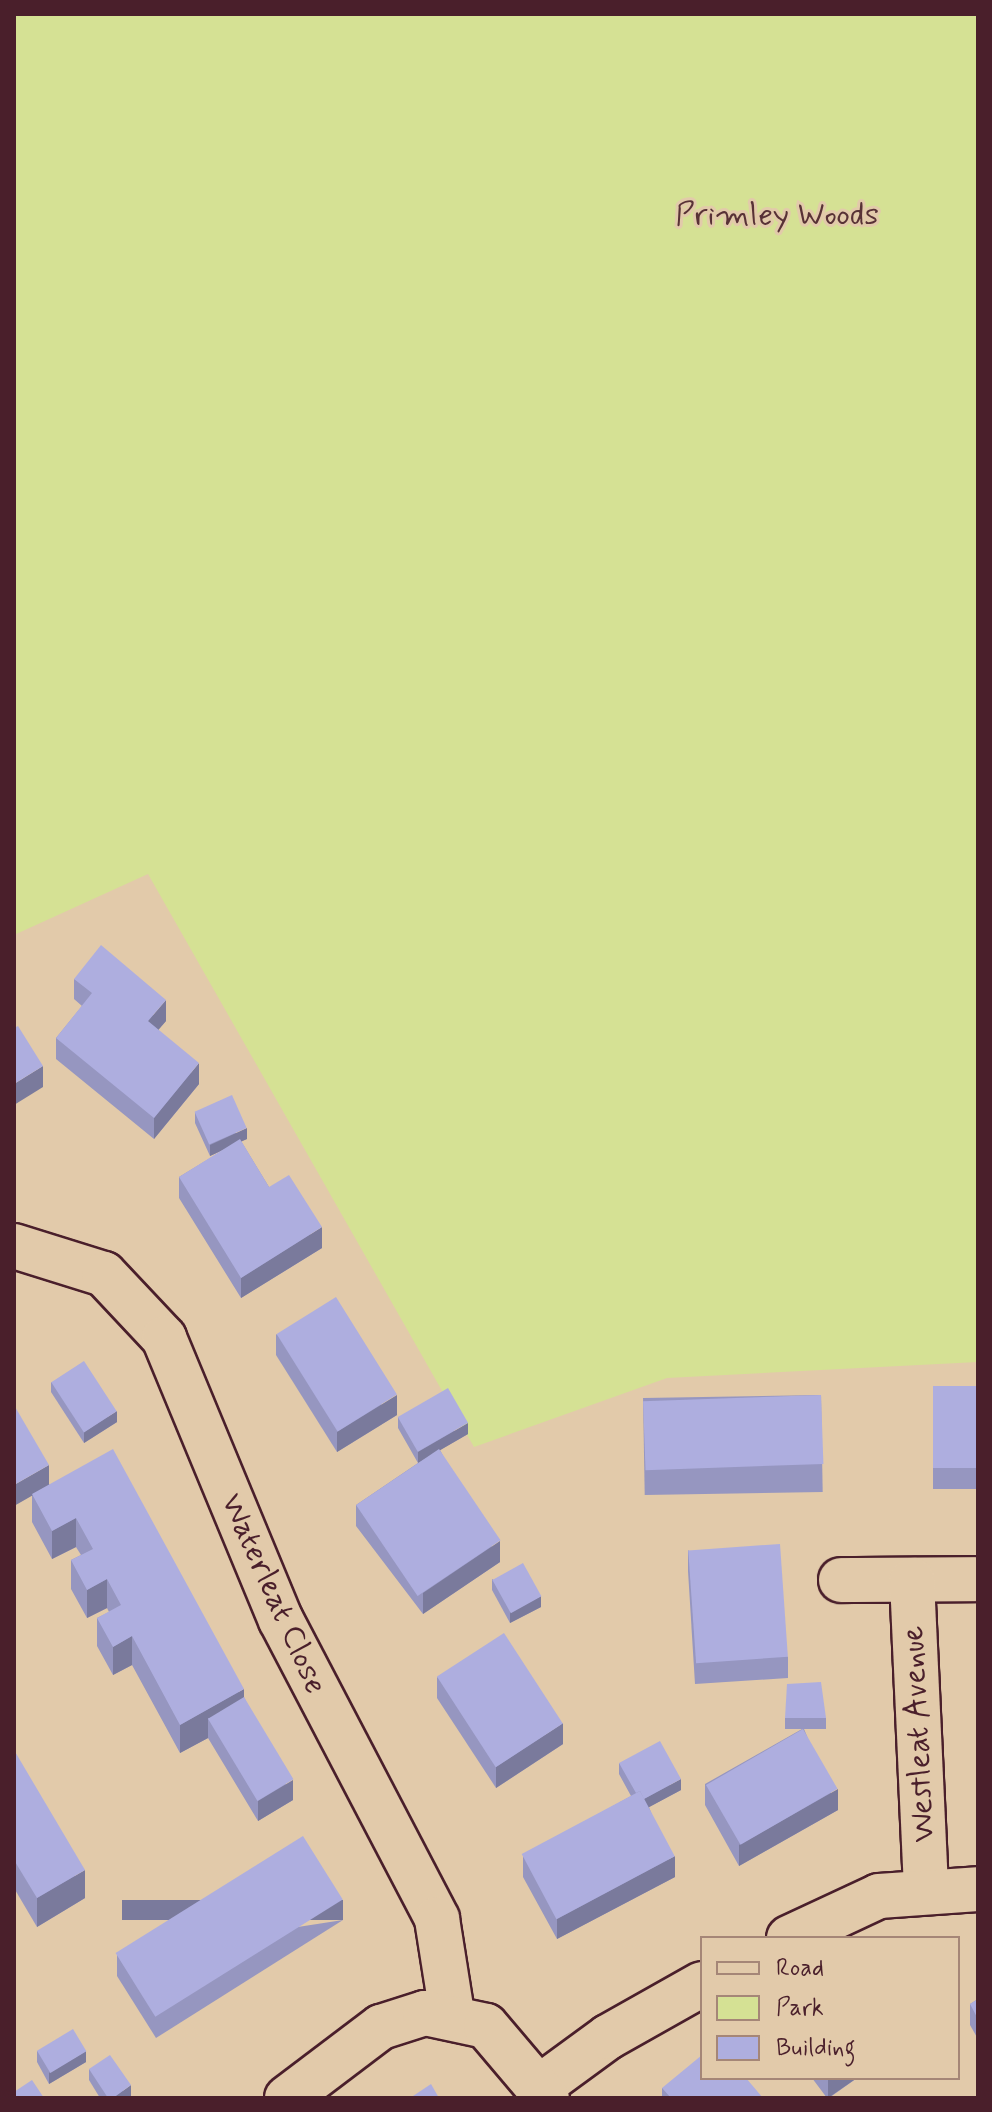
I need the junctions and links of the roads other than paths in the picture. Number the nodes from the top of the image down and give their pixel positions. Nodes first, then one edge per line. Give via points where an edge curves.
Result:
1 (14, 1246) edge
2 (975, 1579) dead end
3 (841, 1580) dead end
4 (912, 1580) junction
5 (926, 1888) junction
6 (978, 1889) edge
7 (793, 1936) edge
8 (700, 1985) edge
9 (452, 2014) junction
10 (544, 2092) edge
11 (287, 2098) edge

1 - 9 street, Waterleat Close via 104,1274 164,1338 281,1620 437,1919
2 - 4 street
3 - 4 street
4 - 5 street, Westleat Avenue
5 - 6 street, Westleat Avenue
5 - 7 street, Westleat Avenue via 879,1896
8 - 10 street via 608,2037
9 - 10 street via 486,2026
9 - 11 street via 381,2027

